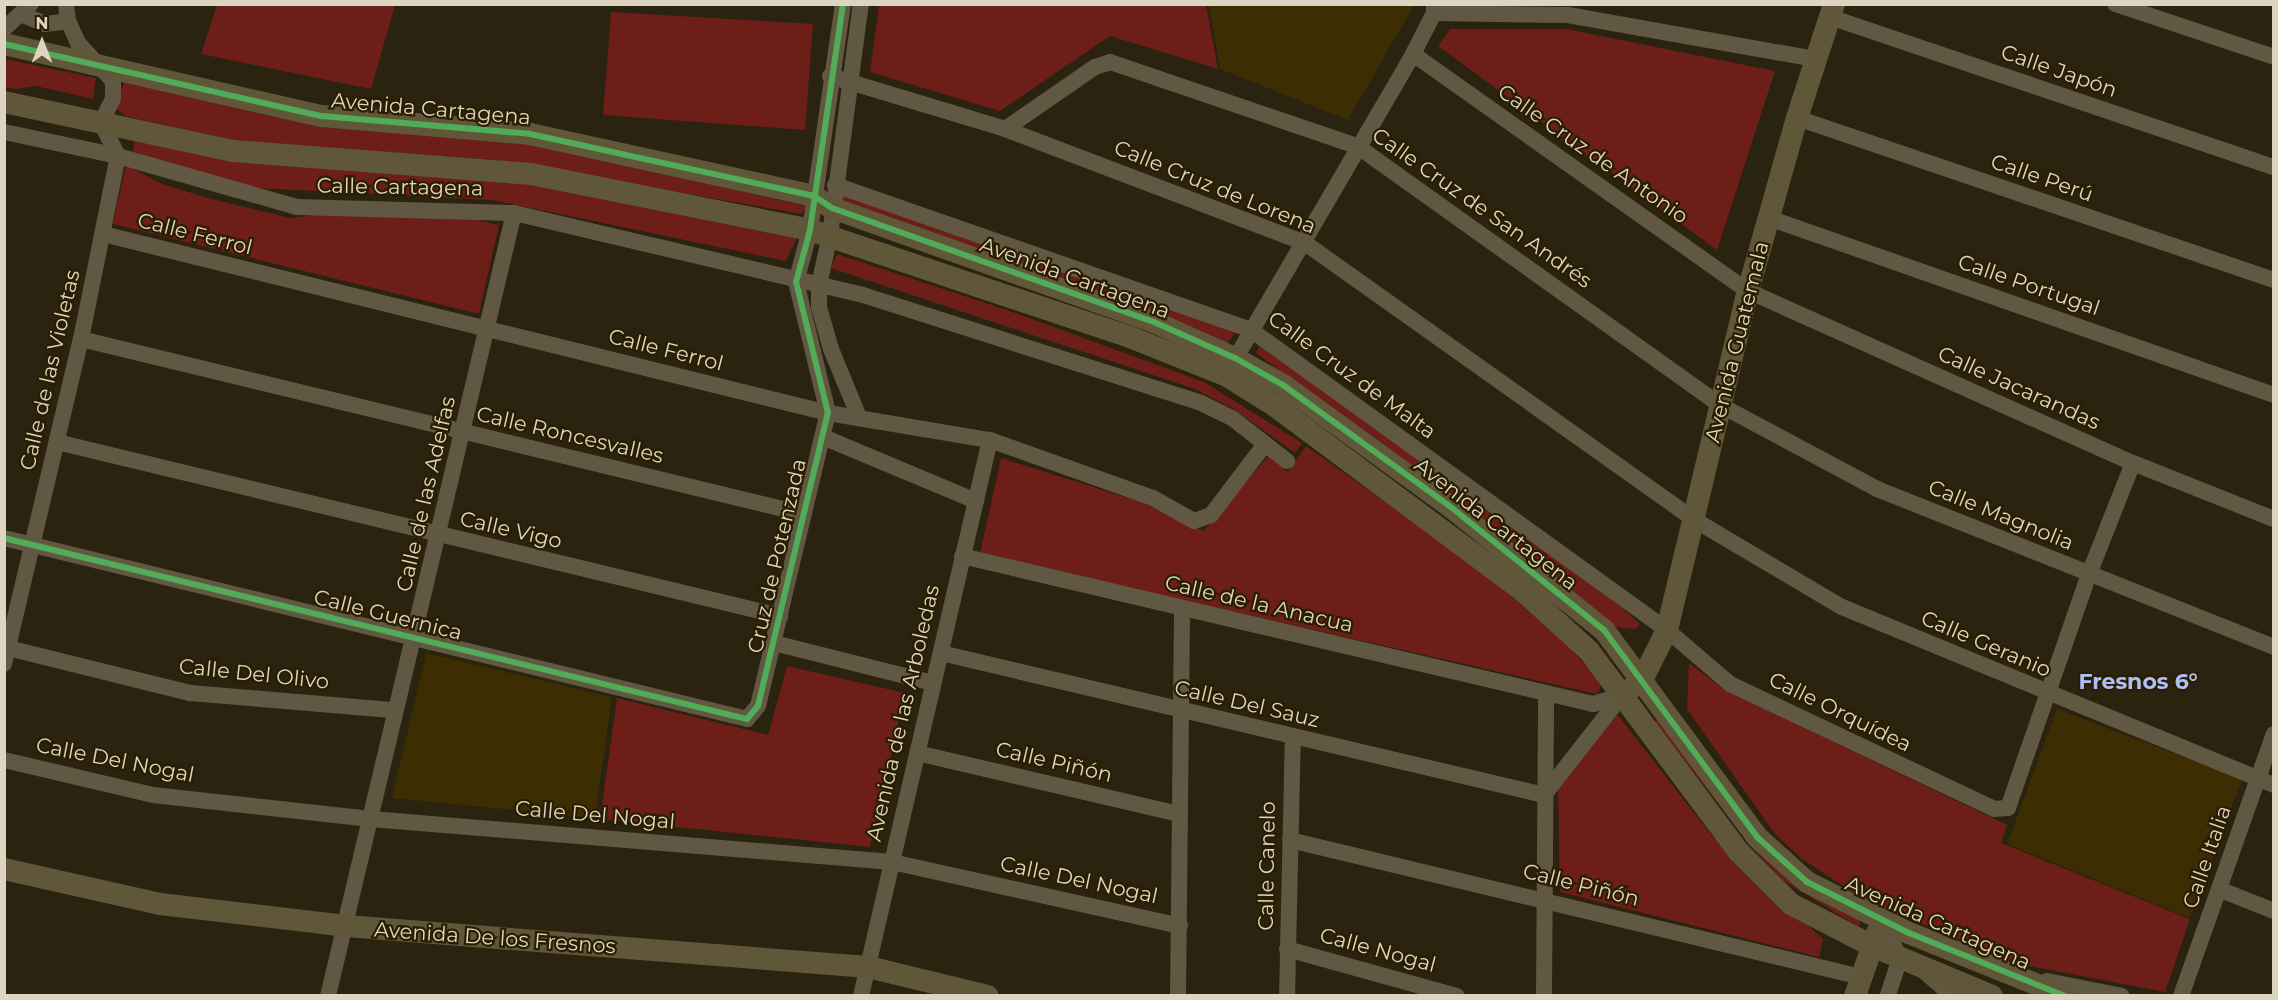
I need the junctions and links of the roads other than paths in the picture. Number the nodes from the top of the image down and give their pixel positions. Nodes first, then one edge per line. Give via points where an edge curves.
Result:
1 (843, 4) edge
2 (861, 4) edge
3 (2115, 4) edge
4 (1434, 9) edge
5 (27, 10) edge
6 (1832, 11) edge
7 (67, 13) edge
8 (4, 29) edge
9 (4, 44) edge
10 (1413, 54) junction
11 (2274, 57) edge
12 (1816, 59) junction
13 (96, 63) junction
14 (830, 76) junction
15 (849, 83) junction
16 (4, 102) edge
17 (1797, 118) junction
18 (100, 123) junction
19 (1005, 129) junction
20 (6, 136) edge
21 (1357, 146) junction
22 (118, 156) junction
23 (2274, 167) edge
24 (835, 185) junction
25 (823, 202) junction
26 (514, 213) junction
27 (1769, 218) junction
28 (820, 232) junction
29 (103, 234) junction
30 (1305, 243) junction
31 (2274, 280) edge
32 (796, 282) junction
33 (819, 285) junction
34 (1748, 291) junction
35 (488, 330) junction
36 (1251, 330) junction
37 (81, 339) junction
38 (1231, 367) junction
39 (2274, 395) edge
40 (1720, 405) junction
41 (828, 413) junction
42 (859, 417) junction
43 (463, 433) junction
44 (823, 437) junction
45 (990, 440) junction
46 (57, 442) junction
47 (1265, 444) junction
48 (1287, 461) dead end
49 (2133, 463) junction
50 (976, 501) junction
51 (804, 514) junction
52 (1692, 519) junction
53 (2274, 519) edge
54 (437, 536) junction
55 (4, 538) edge
56 (33, 545) junction
57 (962, 556) junction
58 (2089, 574) junction
59 (1182, 610) junction
60 (780, 616) junction
61 (1667, 630) junction
62 (415, 639) junction
63 (774, 643) junction
64 (2274, 647) edge
65 (6, 653) edge
66 (941, 653) junction
67 (1642, 680) junction
68 (933, 684) junction
69 (1546, 694) junction
70 (2047, 694) junction
71 (1622, 695) junction
72 (758, 706) joint
73 (394, 710) junction
74 (1184, 713) junction
75 (2274, 734) edge
76 (1293, 738) junction
77 (917, 753) junction
78 (4, 760) edge
79 (2257, 779) junction
80 (2274, 786) edge
81 (1544, 795) junction
82 (1180, 814) junction
83 (371, 819) junction
84 (1290, 840) junction
85 (892, 862) junction
86 (4, 869) edge
87 (2221, 890) junction
88 (1544, 898) junction
89 (2274, 911) edge
90 (1882, 921) junction
91 (346, 926) junction
92 (1180, 926) junction
93 (1872, 946) junction
94 (1287, 949) junction
95 (1909, 963) junction
96 (868, 967) junction
97 (2013, 975) junction
98 (1858, 986) edge
99 (328, 996) edge
100 (861, 996) edge
101 (988, 996) edge
102 (1178, 996) edge
103 (1287, 996) edge
104 (1457, 996) edge
105 (1544, 996) edge
106 (1888, 996) edge
107 (1952, 996) edge
108 (1992, 996) edge
109 (2065, 996) edge
110 (2122, 996) edge
111 (2181, 996) edge

1 - 14 street
2 - 15 street
3 - 11 street
4 - 10 street
4 - 12 street via 1568,15
5 - 7 street via 45,24
5 - 8 street
6 - 12 street, Avenida Guatemala
6 - 23 street, Calle Japón
7 - 13 street via 78,43
9 - 13 street, Avenida Cartagena
10 - 21 street
10 - 34 street, Calle Cruz de Antonio
12 - 17 street, Avenida Guatemala
13 - 18 street via 113,81 113,98
13 - 25 street, Avenida Cartagena via 322,116 530,134
14 - 15 street, Calle Cruz de Lorena
14 - 25 street
15 - 19 street, Calle Cruz de Lorena
15 - 24 street
16 - 18 street, Avenida Cartagena
17 - 27 street, Avenida Guatemala
17 - 31 street, Calle Perú
18 - 22 street
18 - 28 street, Avenida Cartagena via 233,151 531,174
19 - 21 street, Calle Cruz de San Andrés via 1095,67 1110,62
19 - 30 street, Calle Cruz de Lorena
20 - 22 street, Calle Cartagena
21 - 30 street
21 - 40 street, Calle Cruz de San Andrés
22 - 26 street, Calle Cartagena via 297,207
22 - 29 street, Calle de las Violetas
24 - 25 street
24 - 36 street, Calle Cruz de Malta
25 - 28 street
25 - 38 street, Avenida Cartagena via 1154,322
26 - 32 street, Calle Cartagena
26 - 35 street, Calle de las Adelfas
27 - 34 street, Avenida Guatemala
27 - 39 street, Calle Portugal
28 - 32 street
28 - 33 street
28 - 38 street, Avenida Cartagena via 1130,338
29 - 35 street, Calle Ferrol
29 - 37 street, Calle de las Violetas
30 - 36 street
30 - 52 street, Calle Cruz de Lorena
32 - 33 street
32 - 41 street
33 - 42 street via 819,307 831,349
33 - 47 street via 1159,386 1232,418
34 - 40 street, Avenida Guatemala
34 - 49 street, Calle Jacarandas
35 - 41 street, Calle Ferrol
35 - 43 street, Calle de las Adelfas
36 - 38 street
36 - 61 street, Calle Cruz de Malta
37 - 43 street, Calle Roncesvalles
37 - 46 street, Calle de las Violetas
38 - 67 street, Avenida Cartagena via 1283,385 1535,572 1604,630
38 - 71 street, Avenida Cartagena via 1275,406 1522,590 1588,651
40 - 52 street, Avenida Guatemala
40 - 58 street, Calle Magnolia via 1877,489
41 - 42 street, Calle Ferrol
41 - 44 street, Cruz de Potenzada
42 - 45 street, Calle Ferrol
43 - 51 street, Calle Roncesvalles
43 - 54 street, Calle de las Adelfas
44 - 50 street
44 - 51 street, Cruz de Potenzada
45 - 47 street, Calle Ferrol via 1153,498 1194,521 1211,514
45 - 50 street, Avenida de las Arboledas
46 - 54 street, Calle Vigo
46 - 56 street, Calle de las Violetas
47 - 48 street
49 - 53 street, Calle Jacarandas
49 - 58 street
50 - 57 street, Avenida de las Arboledas
51 - 60 street, Cruz de Potenzada
52 - 61 street, Avenida Guatemala
52 - 70 street, Calle Geranio via 1842,607
54 - 60 street, Calle Vigo
54 - 62 street, Calle de las Adelfas
55 - 56 street, Calle Guernica
56 - 62 street, Calle Guernica
56 - 65 street, Calle de las Violetas
57 - 59 street, Calle de la Anacua
57 - 66 street, Avenida de las Arboledas
58 - 64 street, Calle Magnolia
58 - 70 street
59 - 69 street, Calle de la Anacua
59 - 74 street
60 - 63 street, Cruz de Potenzada
61 - 67 street, Avenida Guatemala
61 - 70 street, Calle Orquídea via 1730,684 1982,805 2008,808
62 - 72 street, Calle Guernica via 741,719 752,716
62 - 73 street, Calle de las Adelfas
63 - 68 street
63 - 72 street, Cruz de Potenzada
65 - 73 street, Calle Del Olivo via 190,693
66 - 68 street, Avenida de las Arboledas
66 - 74 street, Calle Del Sauz
67 - 71 street
67 - 90 street, Avenida Cartagena via 1757,837 1807,882
68 - 77 street, Avenida de las Arboledas
69 - 71 street, Calle de la Anacua via 1593,704
69 - 81 street
70 - 79 street, Calle Geranio
71 - 81 street
71 - 93 street, Avenida Cartagena via 1763,879 1791,904
73 - 83 street, Calle de las Adelfas
74 - 76 street, Calle Del Sauz
74 - 82 street
75 - 79 street, Calle Italia
76 - 81 street, Calle Del Sauz
76 - 84 street, Calle Canelo
77 - 82 street, Calle Piñón
77 - 85 street, Avenida de las Arboledas
78 - 83 street, Calle Del Nogal via 153,795
79 - 80 street, Calle Geranio
79 - 87 street, Calle Italia
81 - 88 street
82 - 92 street
83 - 85 street, Calle Del Nogal
83 - 91 street, Calle de las Adelfas
84 - 88 street, Calle Piñón
84 - 94 street, Calle Canelo
85 - 92 street, Calle Del Nogal
85 - 96 street, Avenida de las Arboledas
86 - 91 street, Avenida De los Fresnos via 160,904
87 - 89 street
87 - 111 street, Calle Italia
88 - 98 street, Calle Piñón
88 - 105 street
90 - 93 street
90 - 95 street
90 - 97 street, Avenida Cartagena
91 - 96 street, Avenida De los Fresnos
91 - 99 street, Calle de las Adelfas
92 - 102 street
93 - 95 street, Avenida Cartagena
93 - 98 street
94 - 103 street, Calle Canelo
94 - 104 street, Calle Nogal
95 - 106 street
95 - 107 street
95 - 108 street, Avenida Cartagena
96 - 100 street, Avenida de las Arboledas
96 - 101 street, Avenida De los Fresnos
97 - 109 street, Avenida Cartagena
97 - 110 street

